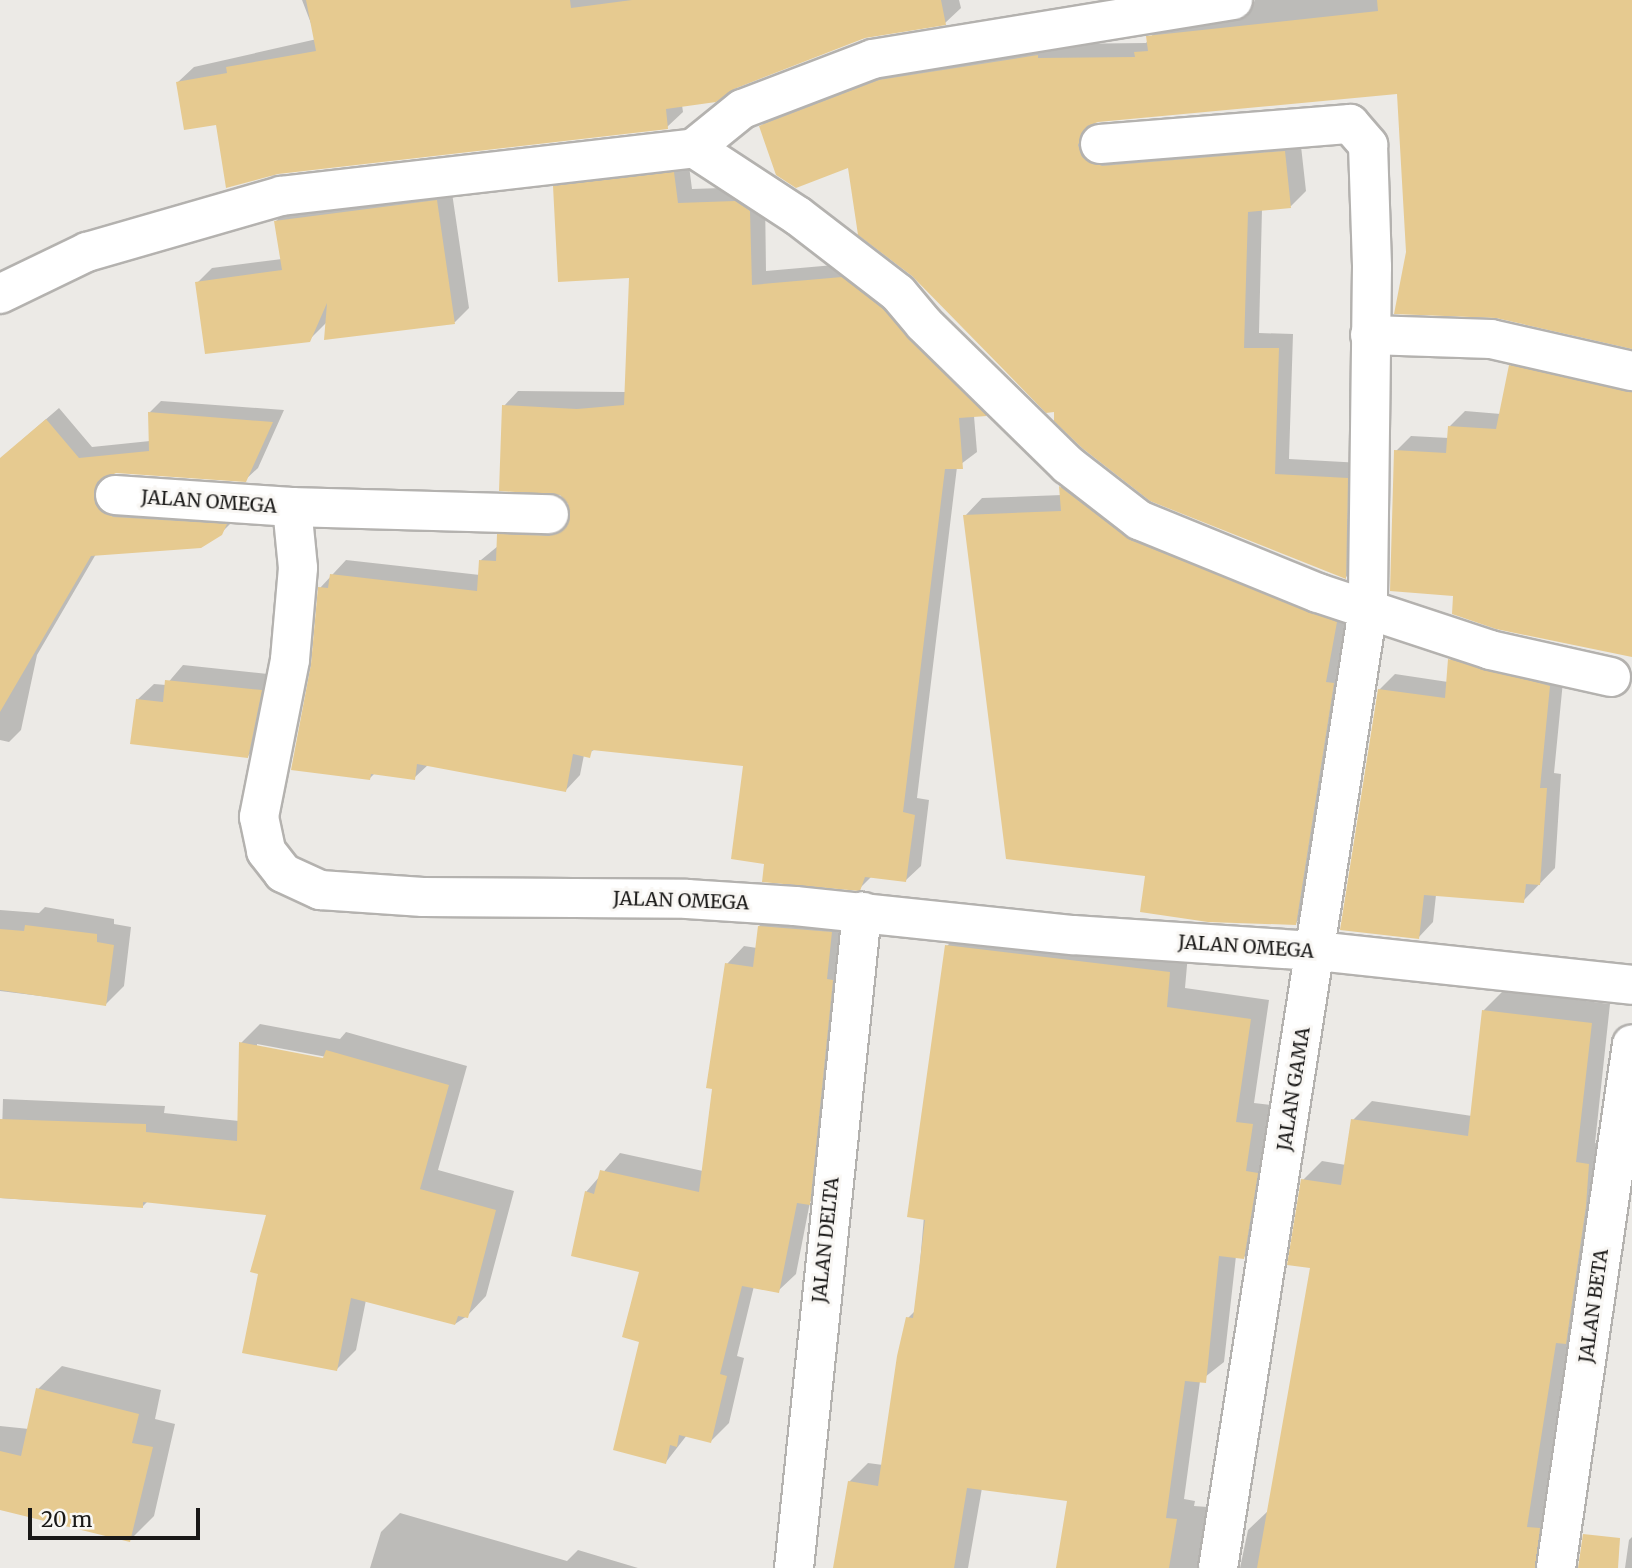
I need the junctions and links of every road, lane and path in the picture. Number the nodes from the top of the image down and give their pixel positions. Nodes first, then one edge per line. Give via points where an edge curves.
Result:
1 (1233, 0) edge
2 (1100, 144) dead end
3 (694, 148) junction
4 (0, 294) edge
5 (1370, 335) junction
6 (1632, 371) edge
7 (115, 495) dead end
8 (292, 507) junction
9 (550, 514) dead end
10 (1368, 609) junction
11 (1611, 677) dead end
12 (862, 912) junction
13 (1316, 951) junction
14 (1632, 985) edge
15 (1632, 1044) edge
16 (794, 1568) edge
17 (1218, 1568) edge
18 (1556, 1568) edge

1 - 3 street via 873,59 742,109
2 - 5 street, JALAN GAMA via 1350,124 1368,145
3 - 4 street via 281,196 87,252
3 - 10 street via 798,216 898,293 1068,465 1114,503 1167,533
5 - 6 street via 1491,339
5 - 10 street, JALAN GAMA
7 - 8 street, JALAN OMEGA
8 - 9 street
8 - 12 street, JALAN OMEGA via 298,568 290,660 259,817 266,851 283,873 320,890 687,899
10 - 11 street via 1490,650
10 - 13 street, JALAN GAMA
12 - 13 street, JALAN OMEGA via 1073,935
12 - 16 street, JALAN DELTA
13 - 14 street, JALAN OMEGA
13 - 17 street, JALAN GAMA
15 - 18 street, JALAN BETA

